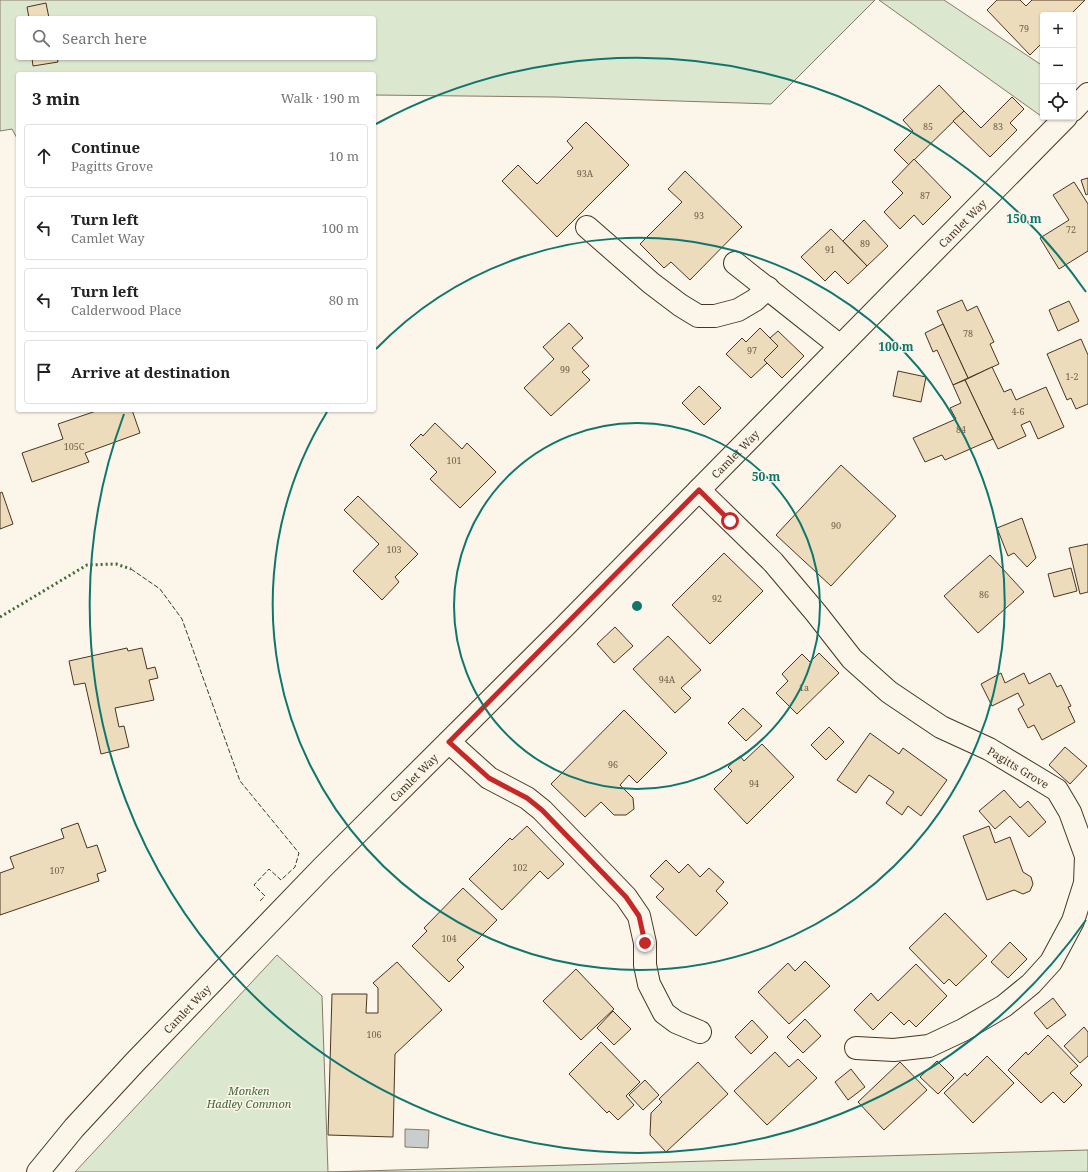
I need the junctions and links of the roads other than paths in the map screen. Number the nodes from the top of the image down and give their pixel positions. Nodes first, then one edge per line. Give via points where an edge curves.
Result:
1 (1088, 94) edge
2 (1076, 107) edge
3 (1063, 120) edge
4 (587, 227) dead end
5 (735, 262) dead end
6 (768, 288) junction
7 (840, 346) junction
8 (699, 490) junction
9 (449, 742) junction
10 (700, 1032) dead end
11 (856, 1048) dead end
12 (38, 1172) edge

1 - 2 street
3 - 7 street, Camlet Way
4 - 6 street via 651,283 698,316 715,316 738,310
5 - 6 street
6 - 7 street
7 - 8 street, Camlet Way
8 - 9 street, Camlet Way
8 - 11 street, Pagitts Grove via 773,562 852,659 889,692 941,727 989,749 1057,790 1070,812 1086,856 1084,883 1073,921 1051,962 1031,984 1004,1006 964,1030 929,1046 894,1050
9 - 10 street via 489,778 527,798 542,810 626,897 639,916 645,943 645,965 649,984 664,1013 676,1022
9 - 12 street, Camlet Way via 323,867 135,1062 74,1128

